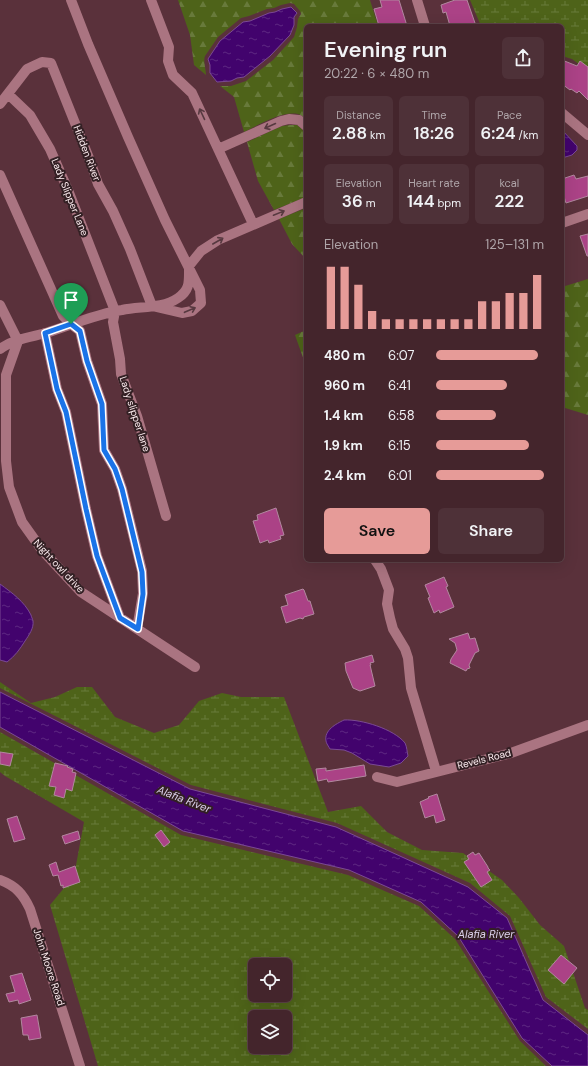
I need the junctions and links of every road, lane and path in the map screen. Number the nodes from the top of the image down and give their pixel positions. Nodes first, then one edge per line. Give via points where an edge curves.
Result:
1 (71, 0) edge
2 (150, 0) edge
3 (417, 0) edge
4 (424, 24) edge
5 (8, 94) junction
6 (0, 104) edge
7 (564, 115) edge
8 (304, 124) edge
9 (588, 135) edge
10 (218, 149) junction
11 (0, 175) edge
12 (304, 203) edge
13 (588, 214) edge
14 (564, 222) edge
15 (253, 224) junction
16 (189, 266) junction
17 (0, 305) edge
18 (152, 306) junction
19 (115, 311) junction
20 (71, 324) junction
21 (45, 333) junction
22 (18, 341) junction
23 (0, 349) edge
24 (166, 516) dead end
25 (376, 562) edge
26 (120, 618) junction
27 (138, 629) junction
28 (195, 667) dead end
29 (588, 725) edge
30 (436, 771) junction
31 (378, 777) dead end
32 (0, 880) edge
33 (80, 1066) edge

1 - 16 street via 128,137 165,220
10 -> 2 street via 192,93 173,75 168,61 169,47
3 - 4 street
5 - 6 street, Hidden River
5 - 18 street, Hidden River via 27,69 42,62 51,64 98,184 113,210
5 - 19 street, Lady Slipper Lane via 30,115 50,149
7 - 9 street
8 -> 10 street via 299,120 281,121
10 - 15 street
11 - 20 street via 63,316
15 -> 12 street
13 - 14 street
16 -> 15 street via 201,251
16 - 18 street via 189,284 184,294 172,302
18 -> 16 street via 182,313 192,311 201,303 200,290
17 - 22 street
18 - 19 street
19 - 20 street
19 - 24 street, Lady slipper lane via 113,322 121,374 137,416
20 - 21 street
20 - 27 street via 80,331 102,404 104,450 115,469 122,489 142,572 143,594
21 - 22 street
21 - 26 street via 57,389 66,412 97,556
22 - 23 street via 6,344
22 - 26 street, Night owl drive via 6,375 6,461 9,487 22,522 42,550 82,592
25 - 30 street via 389,590 387,604 390,618 408,658 411,688
26 - 27 street, Night owl drive
27 - 28 street, Night owl drive
29 - 30 street, Revels Road via 511,753
30 - 31 street, Revels Road via 397,782
32 - 33 street, John Moore Road via 15,888 26,899

